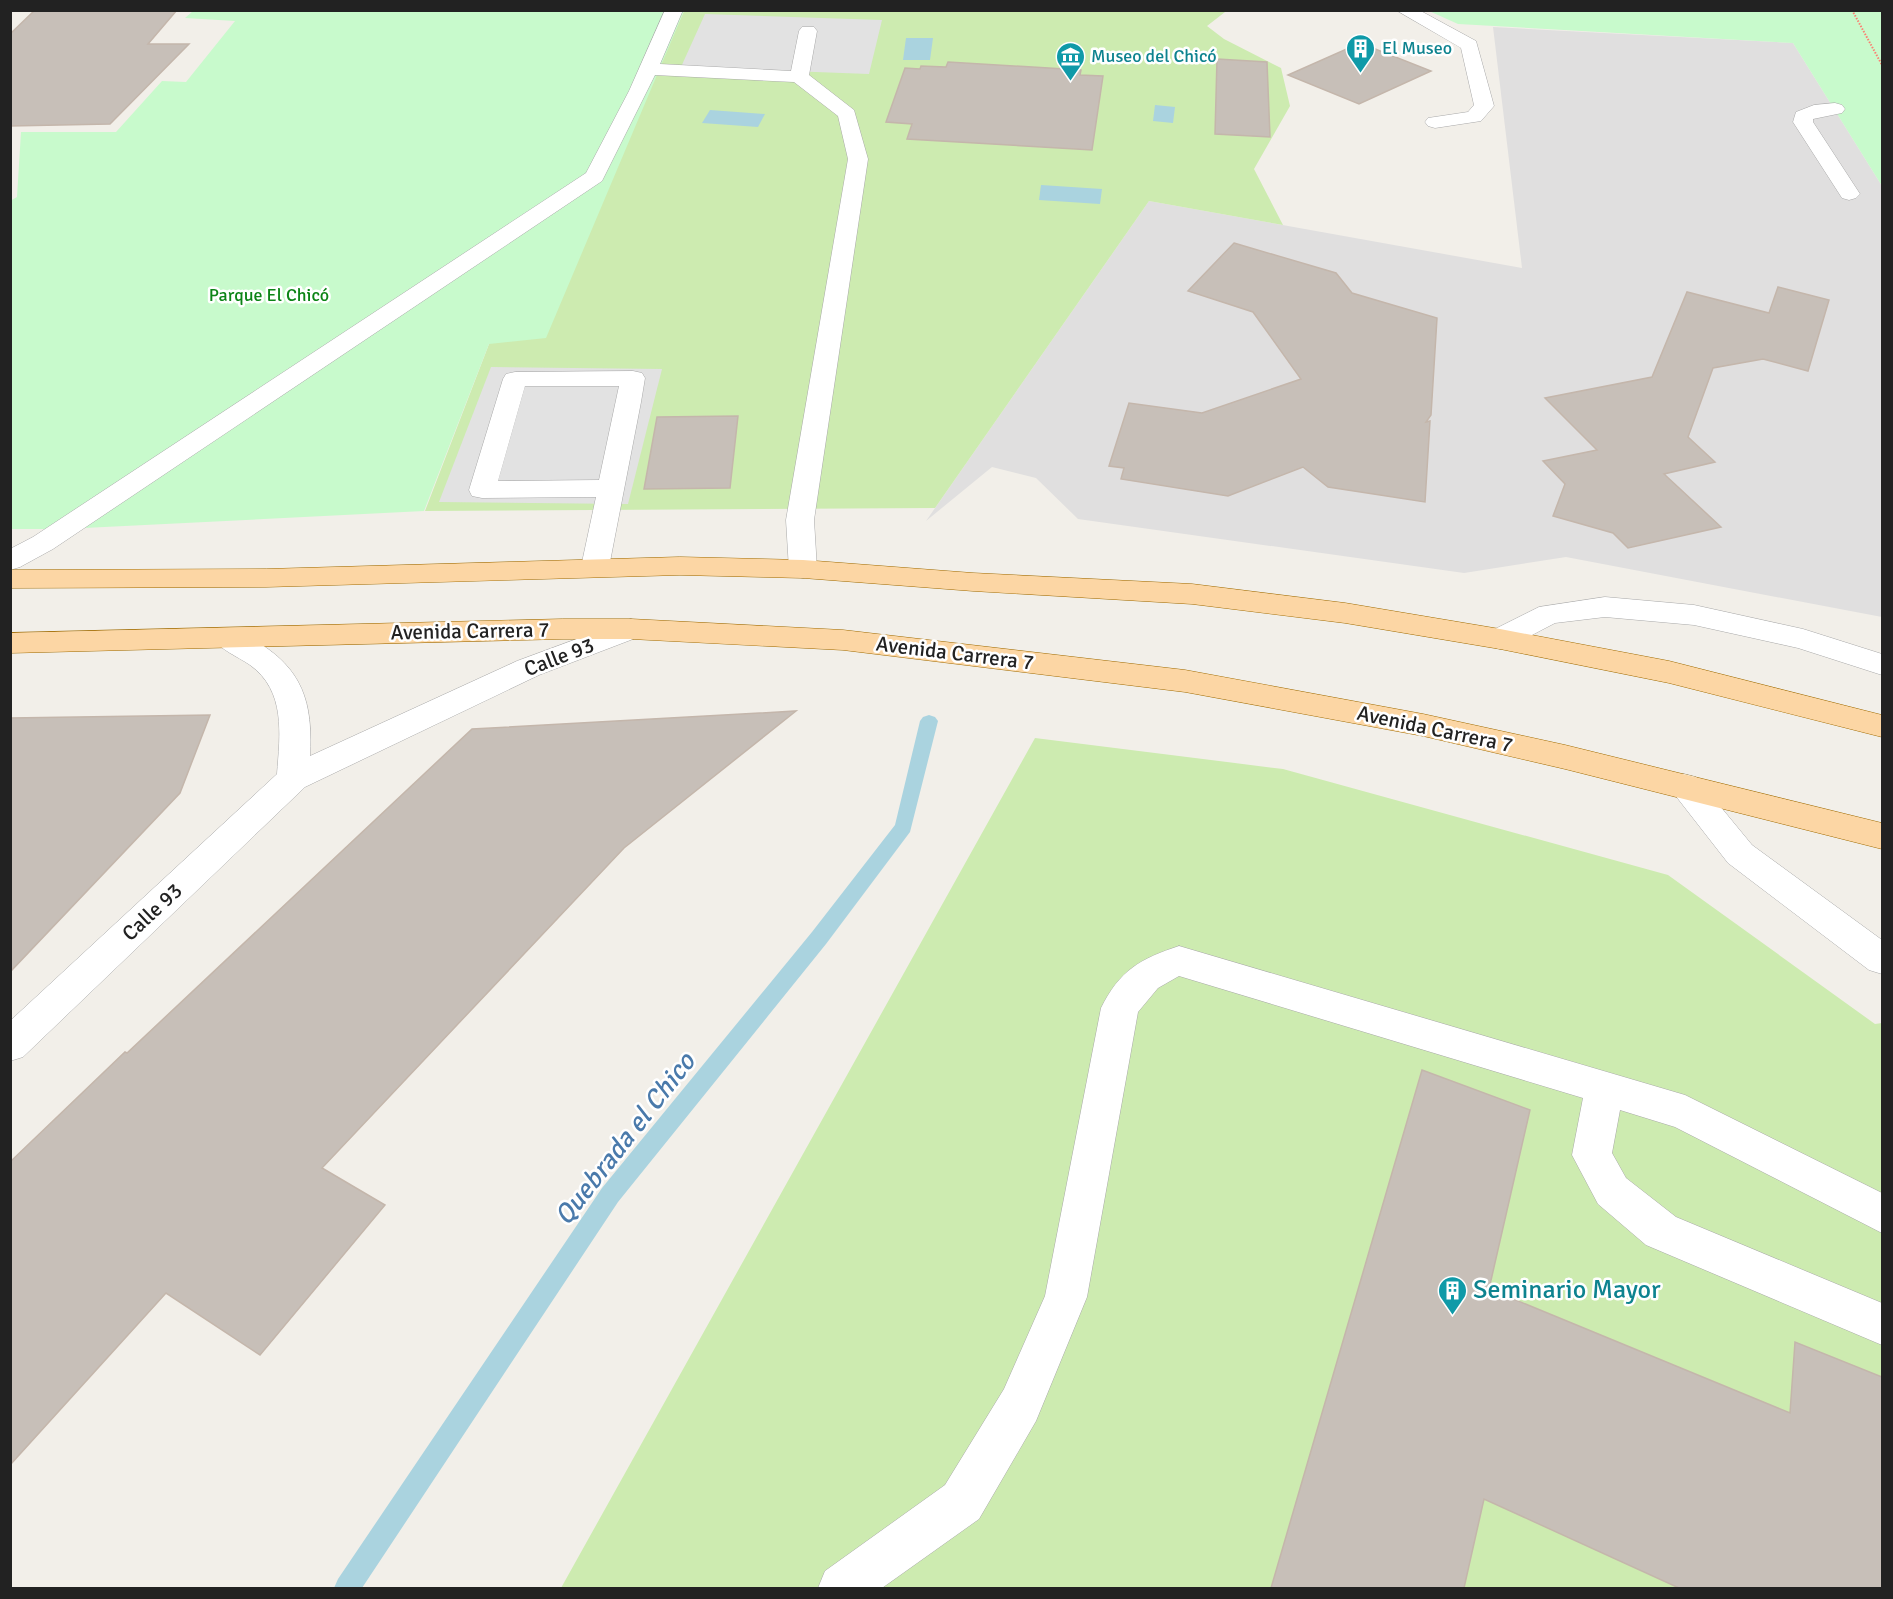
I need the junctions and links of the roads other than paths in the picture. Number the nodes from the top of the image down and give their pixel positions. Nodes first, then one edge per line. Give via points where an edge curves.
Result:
1 (674, 10) edge
2 (1404, 10) edge
3 (808, 31) dead end
4 (649, 69) junction
5 (799, 77) junction
6 (1835, 109) dead end
7 (1435, 122) dead end
8 (1849, 194) dead end
9 (611, 488) junction
10 (10, 561) edge
11 (595, 567) junction
12 (803, 569) junction
13 (10, 579) edge
14 (631, 629) junction
15 (227, 637) junction
16 (1500, 639) junction
17 (10, 643) edge
18 (1882, 664) edge
19 (1882, 726) edge
20 (293, 778) junction
21 (1684, 786) junction
22 (1882, 836) edge
23 (1882, 959) edge
24 (10, 1045) edge
25 (1604, 1089) junction
26 (1882, 1214) edge
27 (1882, 1323) edge
28 (842, 1588) edge

1 - 4 street
2 - 7 street via 1470,45 1484,106 1474,117
3 - 5 street
4 - 5 street
4 - 10 street via 595,177 43,543
5 - 12 street via 847,114 858,159 800,520
6 - 8 street via 1814,111 1803,116 1803,122
9 - 9 street via 633,378 515,380 482,490
9 - 11 street
11 - 12 main road
11 - 13 main road via 276,577
12 - 16 main road via 1192,594 1345,613
14 - 15 main road, Avenida Carrera 7
14 - 20 street, Calle 93 via 528,668
14 - 21 main road, Avenida Carrera 7 via 843,640 1185,681 1423,725
15 - 17 main road, Avenida Carrera 7
15 - 20 street via 269,663 284,680 294,705
16 - 18 street via 1549,615 1605,607 1694,615 1803,639
16 - 19 main road via 1669,672
20 - 24 street, Calle 93
21 - 22 main road, Avenida Carrera 7
21 - 23 street via 1740,854
25 - 26 street via 1685,1112
25 - 27 street via 1592,1155 1612,1191 1660,1231
25 - 28 street via 1179,961 1154,969 1136,985 1120,1008 1066,1298 1020,1406 962,1502

